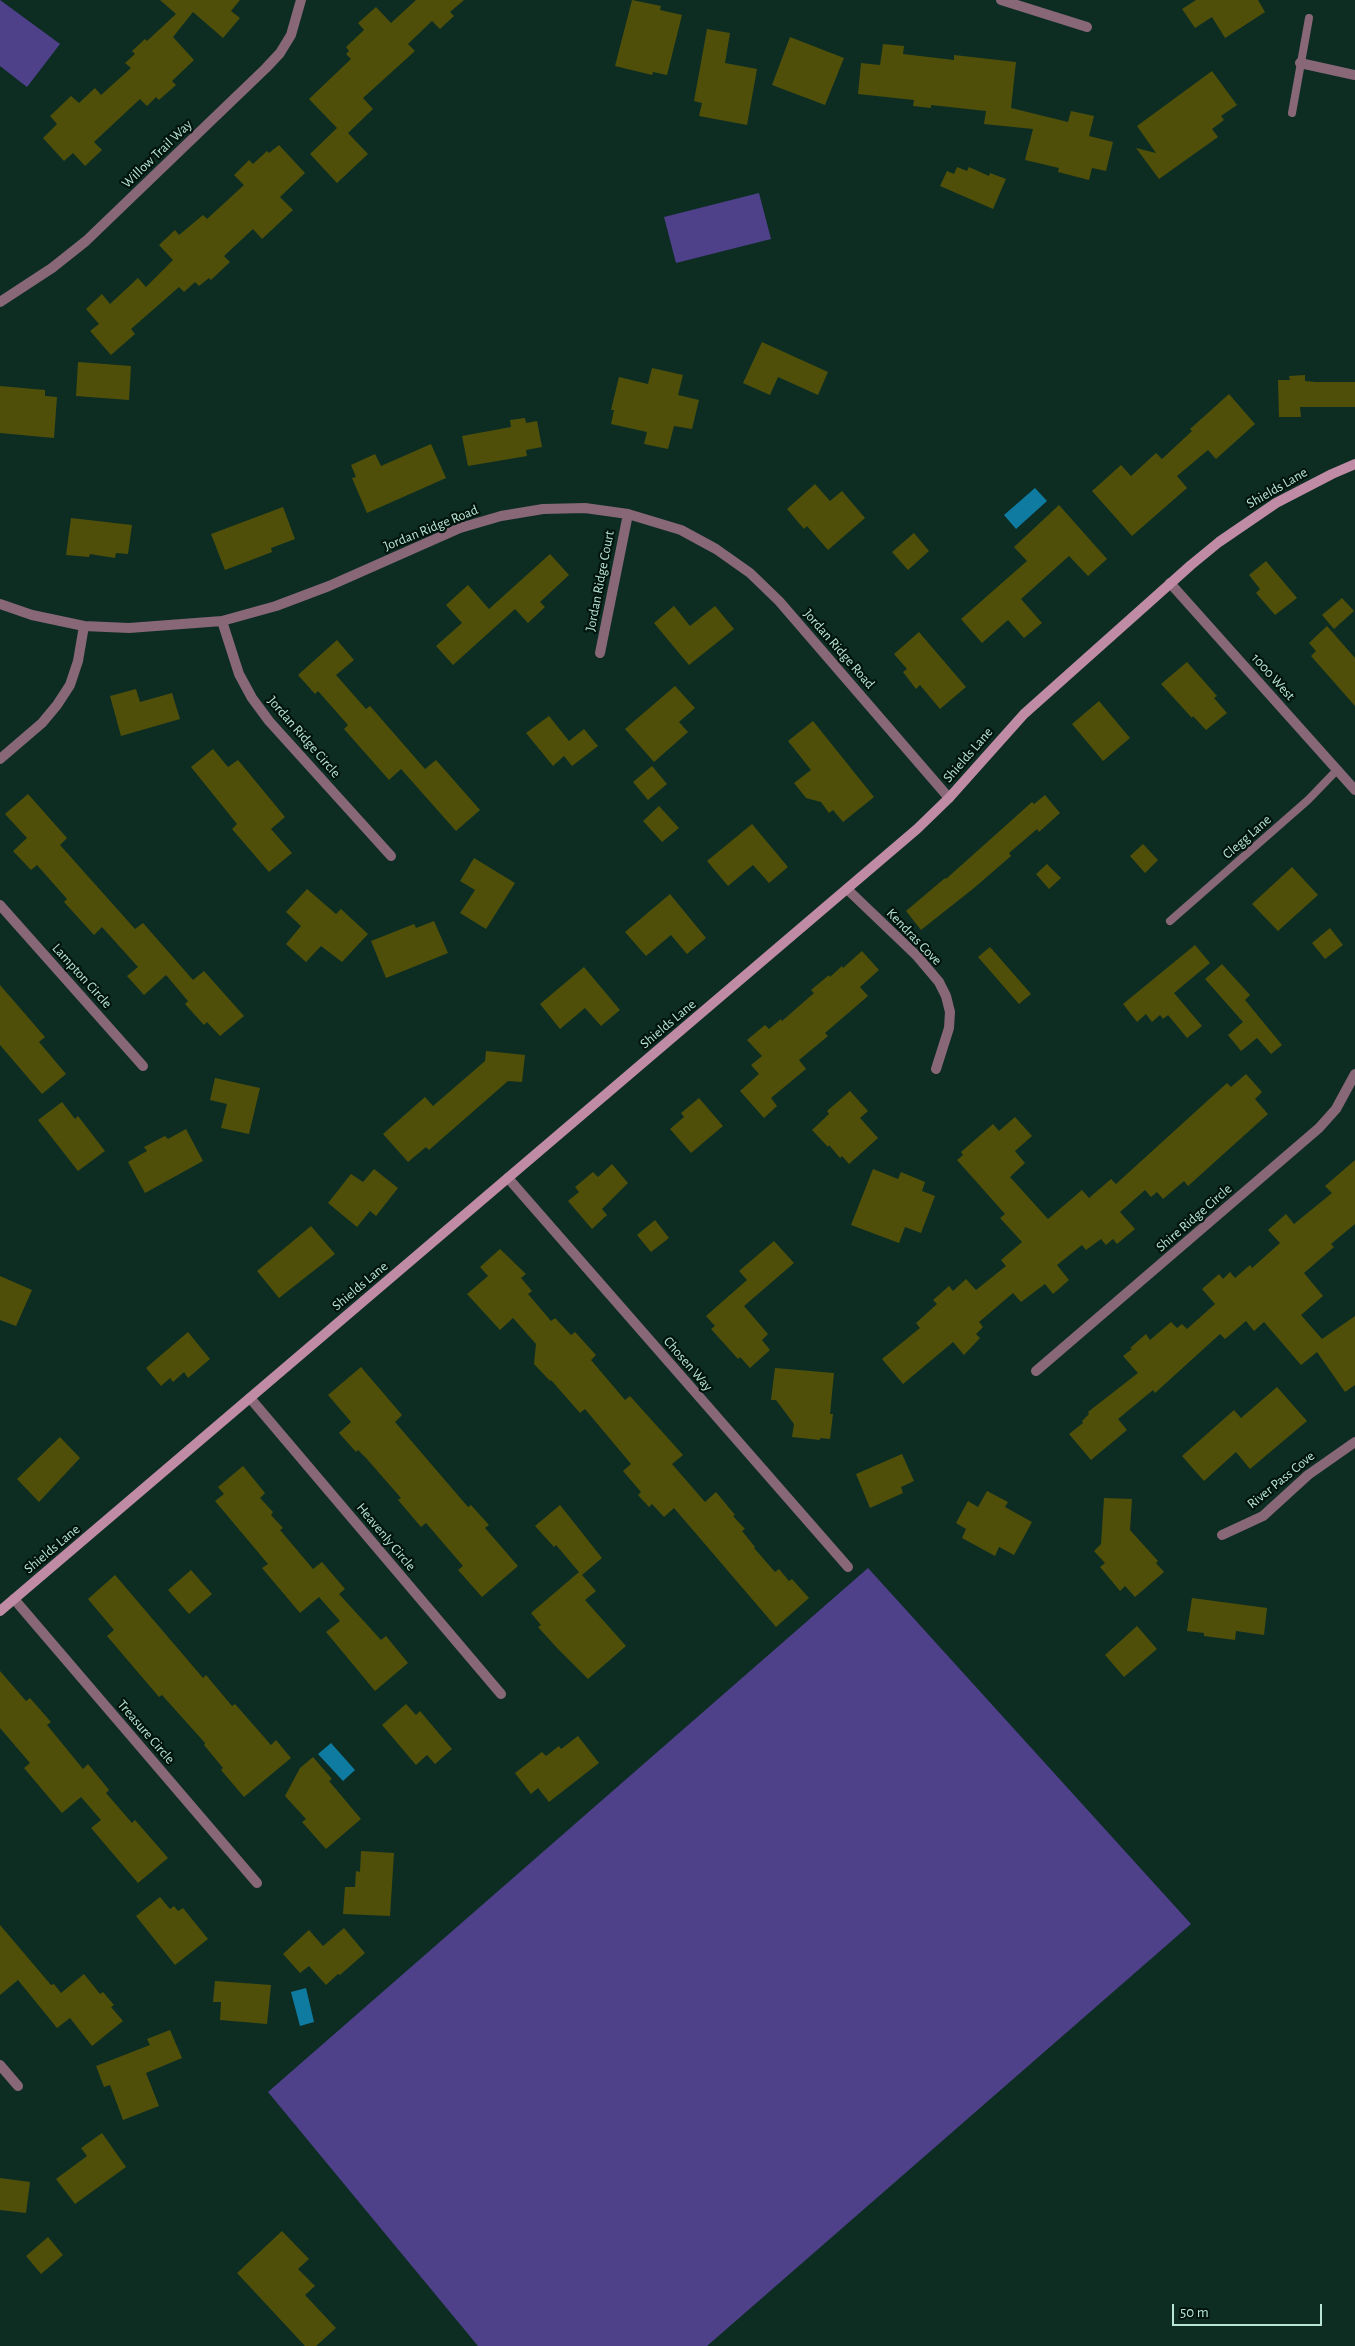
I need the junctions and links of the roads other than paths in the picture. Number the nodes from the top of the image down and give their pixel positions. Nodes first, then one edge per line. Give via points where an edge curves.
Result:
1 (301, 0) edge
2 (1001, 0) edge
3 (1309, 18) dead end
4 (1087, 28) dead end
5 (1300, 63) junction
6 (1355, 75) edge
7 (1292, 113) dead end
8 (0, 302) edge
9 (1355, 464) edge
10 (628, 514) junction
11 (1170, 583) junction
12 (0, 604) edge
13 (222, 621) junction
14 (84, 626) junction
15 (600, 654) dead end
16 (0, 759) edge
17 (1337, 770) junction
18 (1353, 784) edge
19 (949, 798) junction
20 (390, 856) dead end
21 (848, 889) junction
22 (0, 905) edge
23 (1170, 920) dead end
24 (143, 1066) dead end
25 (936, 1069) dead end
26 (1355, 1074) edge
27 (508, 1178) junction
28 (1036, 1370) dead end
29 (250, 1398) junction
30 (1355, 1442) edge
31 (1222, 1535) dead end
32 (848, 1567) dead end
33 (14, 1600) junction
34 (0, 1611) edge
35 (501, 1694) dead end
36 (257, 1883) dead end
37 (0, 2065) edge
38 (18, 2086) dead end

1 - 8 street, Willow Trail Way via 291,36 266,68 86,241
2 - 4 street
3 - 5 lane
5 - 6 street
5 - 7 lane
9 - 11 main road, Shields Lane via 1303,488 1246,521
10 - 13 street, Jordan Ridge Road via 585,508 543,509 501,516 460,528 276,606
10 - 15 street, Jordan Ridge Court
10 - 19 street, Jordan Ridge Road via 682,530 750,573 779,601
11 - 17 street, 1000 West
11 - 19 main road, Shields Lane via 1024,714
12 - 14 street, Jordan Ridge Road via 32,615
13 - 14 street, Jordan Ridge Road via 130,628
13 - 20 street, Jordan Ridge Circle via 239,674 252,698
14 - 16 street via 78,661 62,698 42,722
17 - 18 street, 1000 West
17 - 23 lane, Clegg Lane via 1308,800
19 - 21 main road, Shields Lane
21 - 25 street, Kendras Cove via 917,956 946,996 949,1028
21 - 27 main road, Shields Lane
22 - 24 street, Lampton Circle
26 - 28 street, Shire Ridge Circle via 1336,1109 1319,1128
27 - 29 main road, Shields Lane
27 - 32 street, Chosen Way
29 - 33 main road, Shields Lane
29 - 35 street, Heavenly Circle
30 - 31 street, River Pass Cove via 1308,1475 1263,1516
33 - 34 main road, Shields Lane
33 - 36 street, Treasure Circle
37 - 38 street

